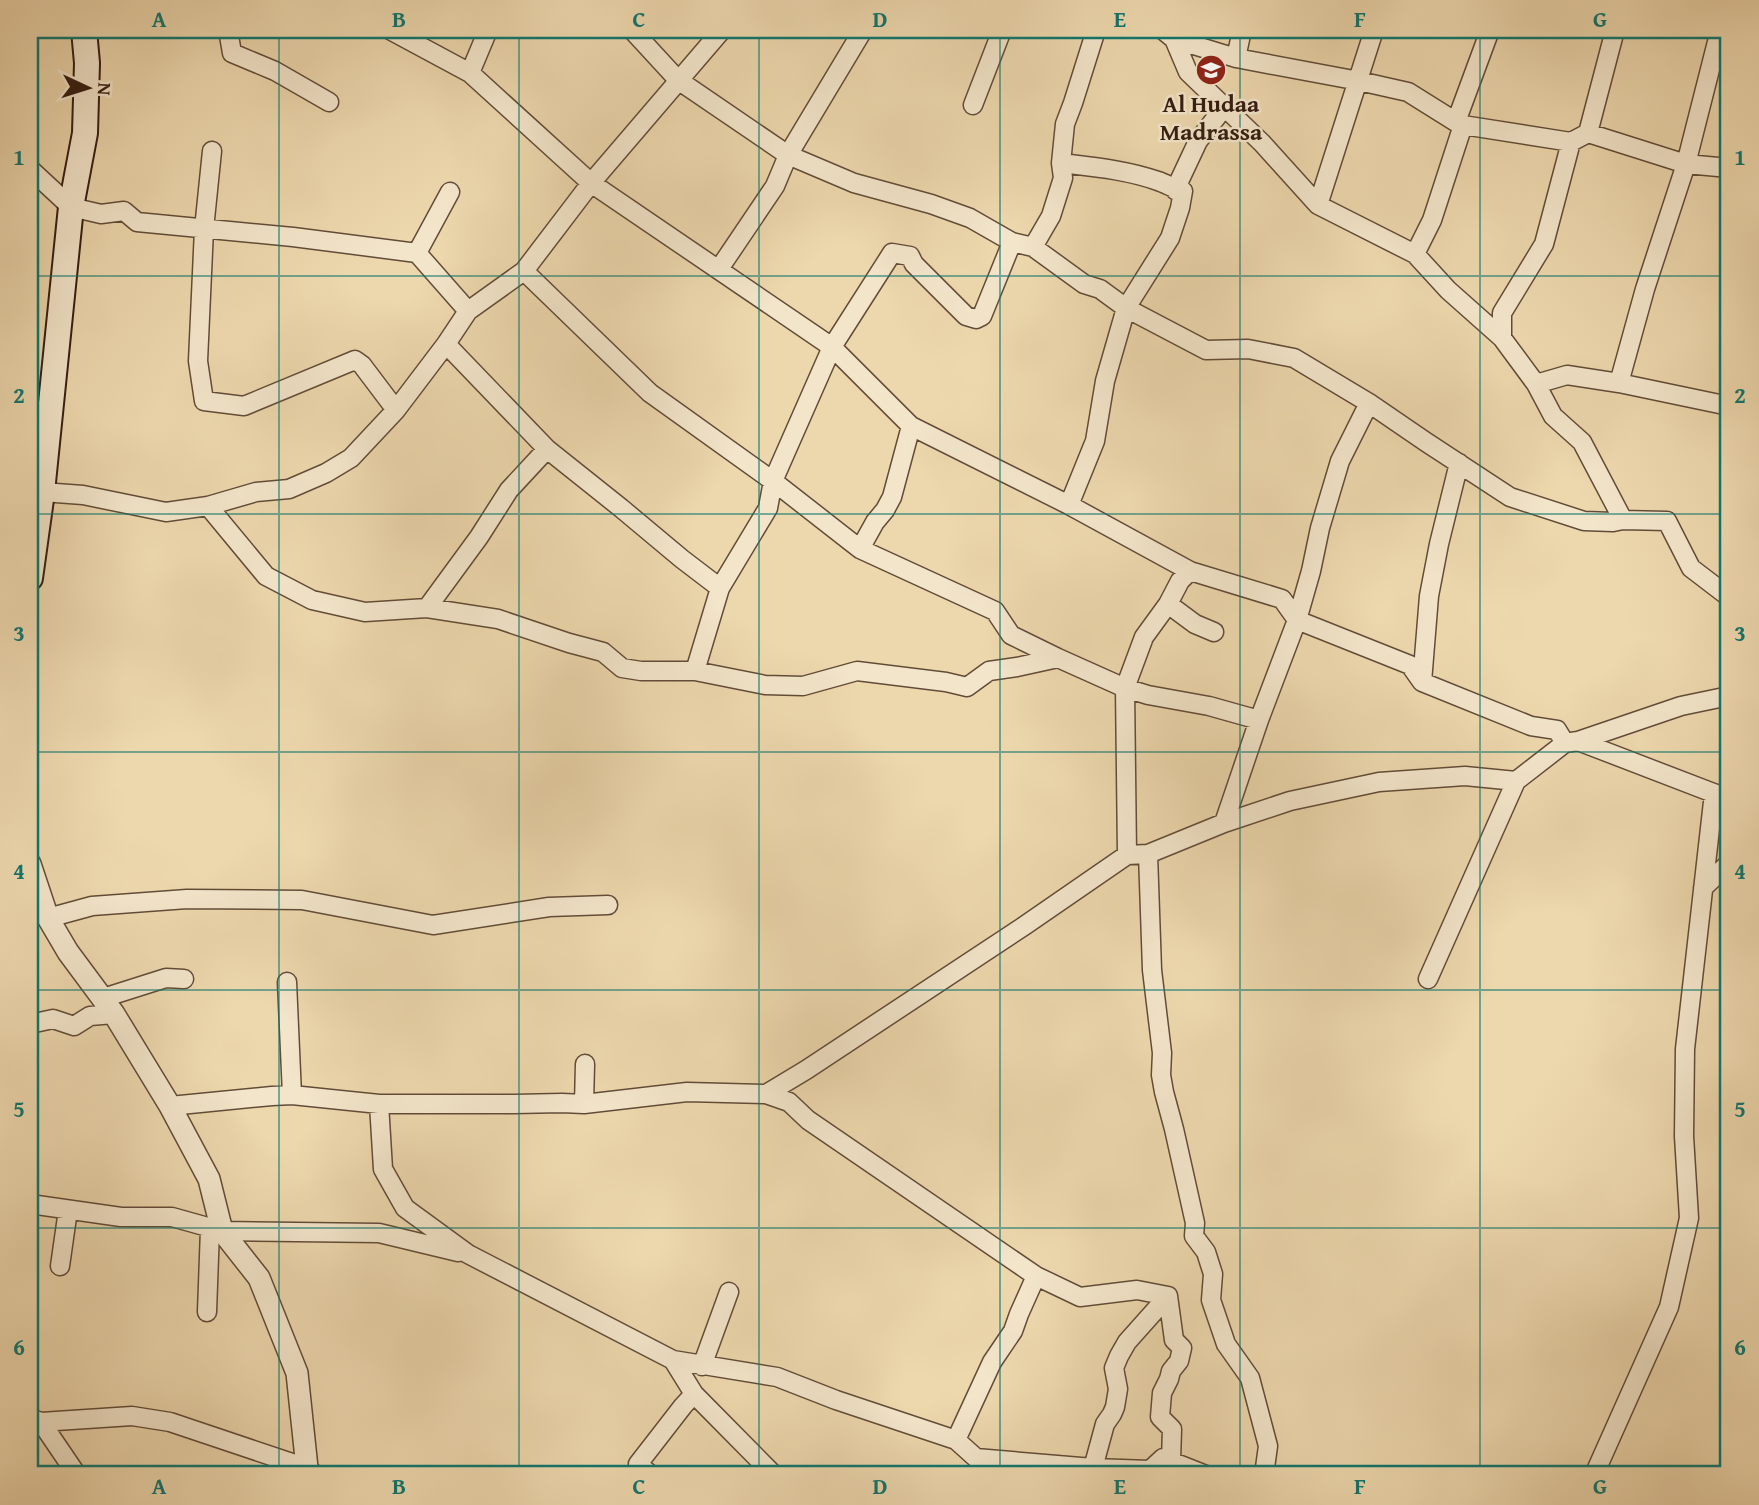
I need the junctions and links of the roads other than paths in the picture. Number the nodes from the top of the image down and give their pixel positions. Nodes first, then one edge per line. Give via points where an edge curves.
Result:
1 (84, 30) edge
2 (228, 30) edge
3 (390, 30) edge
4 (488, 30) edge
5 (632, 30) edge
6 (722, 30) edge
7 (863, 30) edge
8 (1002, 30) edge
9 (1096, 30) edge
10 (1242, 30) edge
11 (1374, 30) edge
12 (1490, 30) edge
13 (1615, 30) edge
14 (1720, 30) edge
15 (1169, 34) edge
16 (1236, 58) junction
17 (470, 73) junction
18 (678, 80) junction
19 (1359, 80) junction
20 (329, 102) dead end
21 (973, 105) dead end
22 (1224, 106) junction
23 (1459, 124) junction
24 (1588, 133) junction
25 (1571, 142) junction
26 (212, 151) dead end
27 (788, 155) junction
28 (1061, 163) junction
29 (1686, 164) junction
30 (1729, 168) edge
31 (30, 169) edge
32 (591, 183) junction
33 (1175, 190) junction
34 (450, 192) dead end
35 (1318, 205) junction
36 (71, 207) junction
37 (204, 229) junction
38 (1012, 242) junction
39 (1033, 247) junction
40 (417, 253) junction
41 (1415, 254) junction
42 (719, 269) junction
43 (524, 271) junction
44 (1126, 308) junction
45 (468, 311) junction
46 (1502, 338) junction
47 (446, 344) junction
48 (832, 347) junction
49 (1619, 383) junction
50 (1536, 384) junction
51 (1369, 402) junction
52 (1729, 406) edge
53 (396, 410) junction
54 (911, 426) junction
55 (547, 449) junction
56 (1459, 463) junction
57 (774, 481) junction
58 (43, 492) junction
59 (1069, 505) junction
60 (208, 506) junction
61 (1623, 520) junction
62 (860, 549) junction
63 (1190, 570) junction
64 (30, 578) edge
65 (720, 588) junction
66 (1729, 597) edge
67 (1168, 604) junction
68 (427, 608) junction
69 (1297, 620) junction
70 (1214, 632) dead end
71 (1058, 659) junction
72 (695, 671) junction
73 (1422, 681) junction
74 (1125, 688) junction
75 (1729, 696) edge
76 (1259, 720) junction
77 (1572, 742) junction
78 (1516, 781) junction
79 (1721, 796) edge
80 (1224, 823) junction
81 (1148, 854) junction
82 (1127, 855) junction
83 (1729, 863) edge
84 (30, 864) edge
85 (1703, 888) junction
86 (608, 905) dead end
87 (48, 918) junction
88 (184, 979) dead end
89 (1428, 979) dead end
90 (286, 982) dead end
91 (109, 1006) junction
92 (30, 1024) edge
93 (585, 1064) dead end
94 (766, 1094) junction
95 (292, 1096) junction
96 (379, 1104) junction
97 (584, 1104) junction
98 (170, 1106) junction
99 (30, 1204) edge
100 (68, 1210) junction
101 (216, 1230) junction
102 (468, 1254) junction
103 (60, 1266) dead end
104 (1035, 1276) junction
105 (729, 1292) dead end
106 (1168, 1296) junction
107 (207, 1312) dead end
108 (673, 1360) junction
109 (702, 1366) junction
110 (694, 1394) junction
111 (35, 1420) edge
112 (956, 1440) junction
113 (1171, 1461) junction
114 (974, 1467) edge
115 (1093, 1468) junction
116 (310, 1472) edge
117 (77, 1475) edge
118 (651, 1475) edge
119 (774, 1475) edge
120 (1206, 1475) edge
121 (1264, 1475) edge
122 (1594, 1475) edge

1 - 36 main road via 85,133
2 - 20 street via 232,53
3 - 17 street
4 - 17 street
5 - 18 street
6 - 18 street
7 - 27 street
8 - 21 street
9 - 28 street via 1065,124
10 - 16 street
11 - 19 street
12 - 23 street
13 - 24 street
14 - 29 street
15 - 16 street
15 - 22 street via 1188,72
16 - 19 street
17 - 32 street
18 - 27 street
18 - 32 street
19 - 23 street via 1408,92
19 - 35 street
22 - 33 street via 1198,141
22 - 35 street
23 - 25 street
23 - 41 street via 1432,220
24 - 25 street
24 - 29 street
25 - 46 street via 1544,244 1502,313
26 - 37 street
27 - 38 street via 854,183 970,218
27 - 42 street via 775,186
28 - 33 street via 1134,174
28 - 39 street via 1063,178 1051,216
29 - 30 street
29 - 49 street
31 - 36 street
32 - 42 street
32 - 43 street
33 - 44 street via 1183,191 1170,238
34 - 40 street
35 - 41 street
36 - 37 street via 102,214 124,211 138,222
36 - 58 main road
37 - 40 street
37 - 53 street via 198,361 204,401 244,406 355,360
38 - 39 street
38 - 48 street via 982,316 976,319 966,316 910,256 892,253
39 - 44 street
40 - 45 street
41 - 46 street
42 - 48 street
43 - 45 street
43 - 57 street via 650,393
44 - 51 street via 1206,350 1248,349 1294,358
44 - 59 street via 1105,381 1095,441
45 - 47 street
46 - 50 street
47 - 53 street
47 - 55 street
48 - 54 street
48 - 57 street
49 - 50 street via 1567,375
49 - 52 street
50 - 61 street via 1553,416 1582,442
51 - 56 street
51 - 69 street via 1340,461
53 - 60 street via 351,457 326,472 289,489 256,492
54 - 59 street
54 - 62 street via 892,497
55 - 65 street
55 - 68 street via 509,490
56 - 61 street via 1510,497 1584,521
56 - 73 street via 1429,596
57 - 62 street
57 - 65 street via 768,508
58 - 60 street via 166,512
58 - 64 main road
59 - 63 street
60 - 68 street via 266,576 312,600 365,612
61 - 66 street via 1667,521 1690,568
62 - 71 street via 995,611 1011,635
63 - 67 street
63 - 69 street via 1282,599
65 - 72 street
67 - 70 street
67 - 74 street via 1144,637
68 - 72 street via 498,619 603,652 622,668
69 - 73 street via 1410,665
69 - 76 street
71 - 72 street via 989,671 967,687 857,671 803,686 765,685
71 - 74 street
73 - 77 street via 1531,726 1557,730
74 - 76 street
74 - 82 street
75 - 77 street via 1681,706
76 - 80 street
77 - 78 street
77 - 79 street
78 - 80 street via 1465,776 1379,782 1290,801
78 - 89 street
79 - 85 street
80 - 81 street
81 - 82 street
81 - 121 street via 1152,970 1164,1092 1195,1223 1194,1236 1206,1252 1213,1274 1210,1300 1226,1344 1250,1378 1254,1392 1268,1446
82 - 94 street
83 - 85 street
84 - 87 street
85 - 122 street via 1685,1049 1689,1218 1669,1307
86 - 87 street via 549,907 433,925 302,900 92,906
87 - 91 street
88 - 91 street via 166,978
90 - 95 street
91 - 92 street via 74,1026 53,1019
91 - 98 street
93 - 97 street
94 - 97 street via 687,1092
94 - 104 street via 789,1102 808,1120
95 - 96 street
95 - 98 street
96 - 97 street
96 - 102 street via 383,1170 405,1208
98 - 101 street via 209,1179
99 - 100 street
100 - 101 street via 172,1217
100 - 103 street
101 - 102 street via 379,1233
101 - 107 street
101 - 116 street via 259,1278 297,1373
102 - 108 street
104 - 106 street via 1080,1297 1138,1290
104 - 112 street via 1013,1331 992,1362
105 - 109 street
106 - 113 street via 1174,1340 1182,1348 1162,1393 1160,1417 1172,1429
106 - 115 street via 1119,1356 1114,1368 1115,1407 1105,1424
108 - 109 street
108 - 110 street
109 - 112 street via 777,1377
110 - 118 street via 638,1464
110 - 119 street
111 - 116 street via 132,1416 170,1422
111 - 117 street
112 - 114 street
113 - 115 street via 1163,1458 1150,1470
113 - 120 street
114 - 115 street

